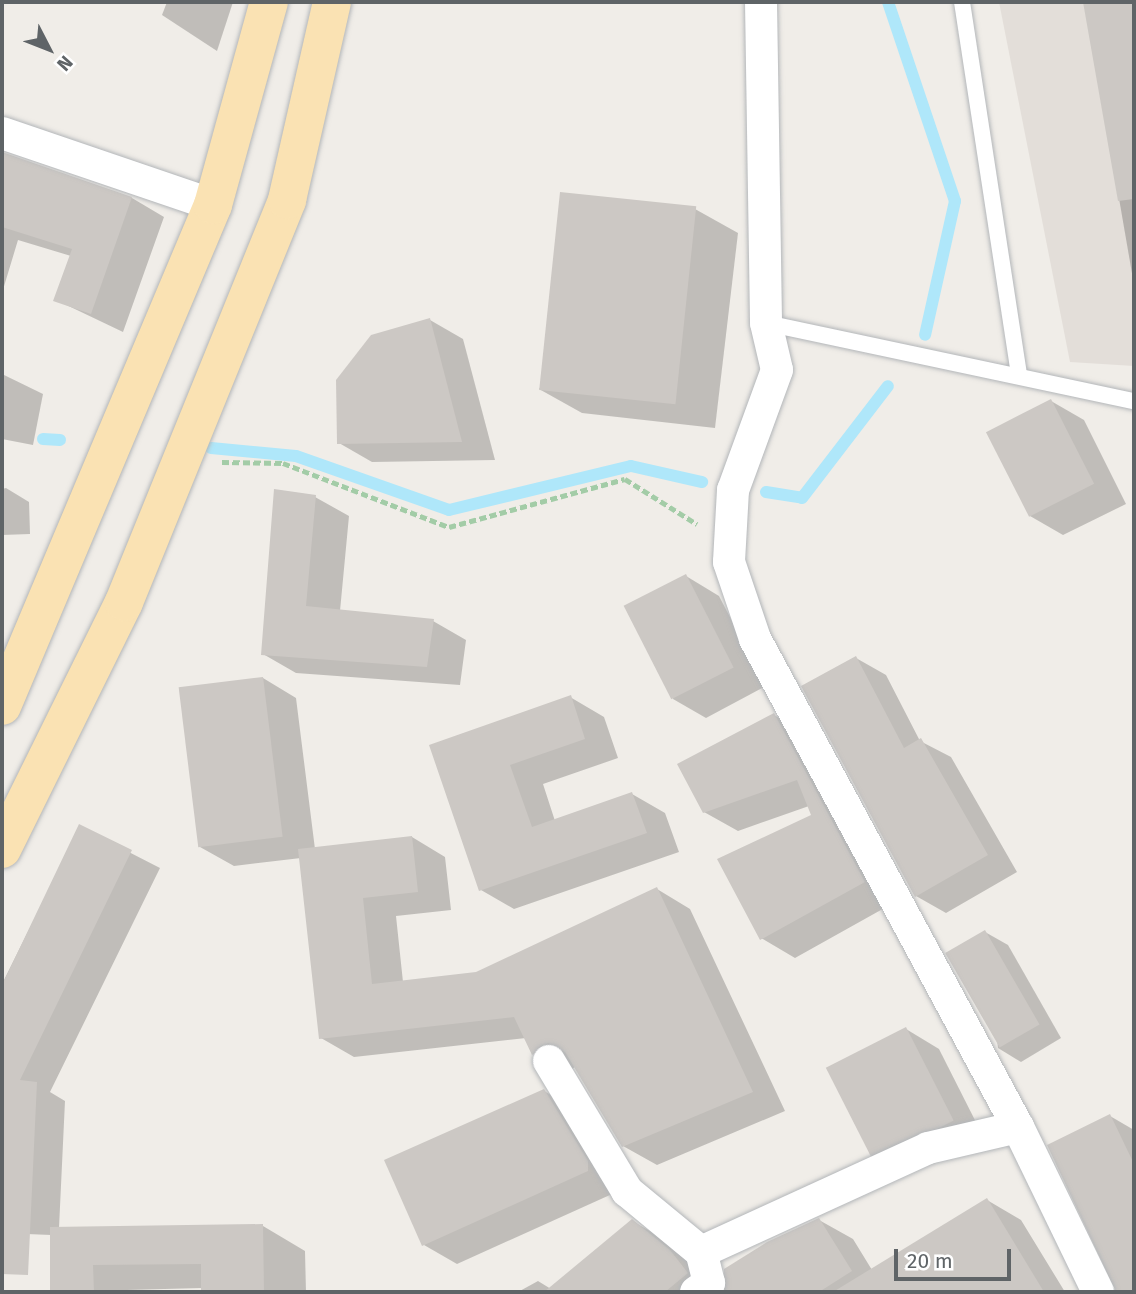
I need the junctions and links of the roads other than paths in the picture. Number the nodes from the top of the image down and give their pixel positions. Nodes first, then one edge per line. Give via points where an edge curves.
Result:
1 (269, 2) edge
2 (332, 2) edge
3 (761, 2) edge
4 (962, 2) edge
5 (2, 133) edge
6 (213, 205) junction
7 (766, 323) junction
8 (1019, 374) junction
9 (1134, 401) edge
10 (2, 706) edge
11 (2, 849) edge
12 (549, 1061) dead end
13 (1018, 1127) junction
14 (701, 1252) junction
15 (705, 1289) edge
16 (1098, 1292) edge

1 - 6 main road
2 - 11 main road via 287,200 124,602
3 - 7 street
4 - 8 lane
5 - 6 street
6 - 10 main road
7 - 8 lane
7 - 13 street via 777,370 733,490 729,562 755,639
8 - 9 lane
12 - 14 street via 627,1191
13 - 14 street via 928,1148
13 - 16 street
14 - 15 street

